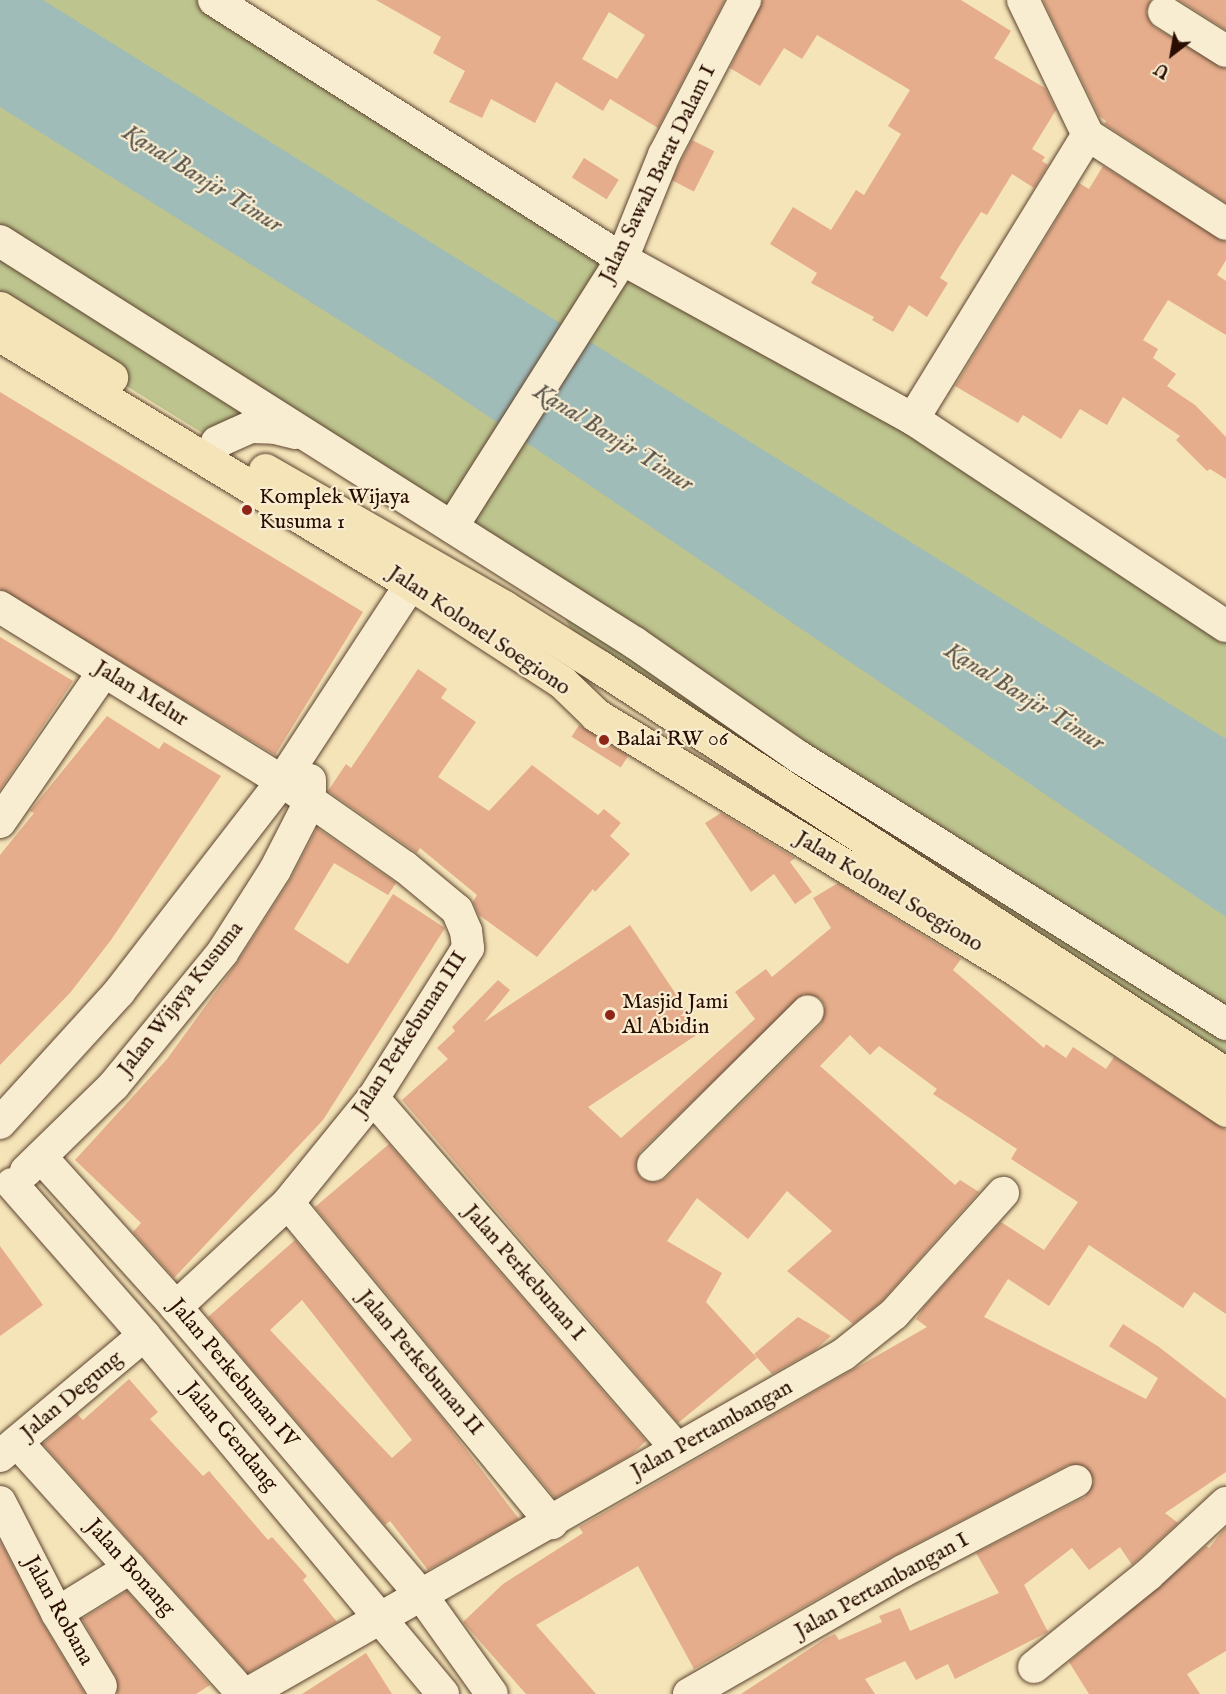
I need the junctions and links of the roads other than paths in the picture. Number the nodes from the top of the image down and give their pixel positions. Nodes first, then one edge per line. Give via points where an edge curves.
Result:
1 (214, 0) edge
2 (745, 0) edge
3 (1023, 0) edge
4 (1164, 12) dead end
5 (1226, 51) edge
6 (1088, 135) junction
7 (1226, 224) edge
8 (0, 241) edge
9 (622, 259) junction
10 (0, 308) edge
11 (0, 335) edge
12 (914, 419) junction
13 (311, 438) junction
14 (216, 442) junction
15 (458, 517) junction
16 (411, 584) junction
17 (551, 589) junction
18 (0, 607) edge
19 (1226, 626) edge
20 (600, 668) junction
21 (104, 671) junction
22 (313, 736) junction
23 (282, 781) junction
24 (310, 802) junction
25 (3, 813) edge
26 (808, 1011) dead end
27 (1226, 1024) edge
28 (1226, 1074) edge
29 (373, 1098) junction
30 (1226, 1110) edge
31 (0, 1123) edge
32 (41, 1157) junction
33 (653, 1165) dead end
34 (6, 1188) edge
35 (1003, 1193) dead end
36 (288, 1203) junction
37 (176, 1306) junction
38 (144, 1335) junction
39 (675, 1447) junction
40 (8, 1449) edge
41 (1076, 1481) dead end
42 (0, 1502) edge
43 (1226, 1503) edge
44 (552, 1523) junction
45 (130, 1568) junction
46 (422, 1596) junction
47 (57, 1613) junction
48 (383, 1619) junction
49 (1035, 1667) dead end
50 (101, 1686) dead end
51 (245, 1694) edge
52 (443, 1694) edge
53 (492, 1694) edge
54 (689, 1694) edge

1 - 9 street
2 - 9 street, Jalan Sawah Barat Dalam I via 664,155
3 - 6 street
4 - 5 street
6 - 7 street
6 - 12 street
8 - 13 street
9 - 12 street
9 - 15 street, Jalan Sawah Barat Dalam I
10 - 14 main road, Jalan Kolonel Soegiono
11 - 16 main road, Jalan Kolonel Soegiono
12 - 19 street
13 - 14 street via 275,428 251,427
13 - 15 street
14 - 20 main road, Jalan Kolonel Soegiono via 504,607
15 - 17 street
16 - 22 street
16 - 30 main road, Jalan Kolonel Soegiono via 562,682 596,715 1011,966
17 - 20 street via 569,626
17 - 27 street via 799,758
18 - 21 street, Jalan Melur
20 - 28 main road, Jalan Kolonel Soegiono
21 - 23 street, Jalan Melur
21 - 25 street
22 - 23 street
22 - 24 street, Jalan Wijaya Kusuma
23 - 24 street, Jalan Perkebunan III
23 - 31 street via 119,992
24 - 29 street, Jalan Perkebunan III via 441,895 457,910 466,931 468,948
24 - 32 street, Jalan Wijaya Kusuma via 275,870 222,953 114,1085
26 - 33 street
29 - 36 street, Jalan Perkebunan III
29 - 39 street, Jalan Perkebunan I
32 - 34 street, Jalan Wijaya Kusuma
32 - 37 street, Jalan Perkebunan IV
34 - 38 street, Jalan Gendang
35 - 39 street, Jalan Pertambangan via 894,1314 844,1354 790,1388
36 - 37 street, Jalan Perkebunan III
36 - 44 street, Jalan Perkebunan II
37 - 46 street, Jalan Perkebunan IV
38 - 40 street, Jalan Degung
38 - 48 street, Jalan Gendang
39 - 44 street, Jalan Pertambangan
40 - 45 street, Jalan Bonang
41 - 54 street, Jalan Pertambangan I via 903,1571
42 - 47 street, Jalan Robana
43 - 49 street via 1130,1590
44 - 46 street, Jalan Pertambangan
45 - 47 street
45 - 51 street, Jalan Bonang
46 - 48 street, Jalan Pertambangan
46 - 53 street
47 - 50 street, Jalan Robana
48 - 51 street, Jalan Pertambangan
48 - 52 street, Jalan Gendang

